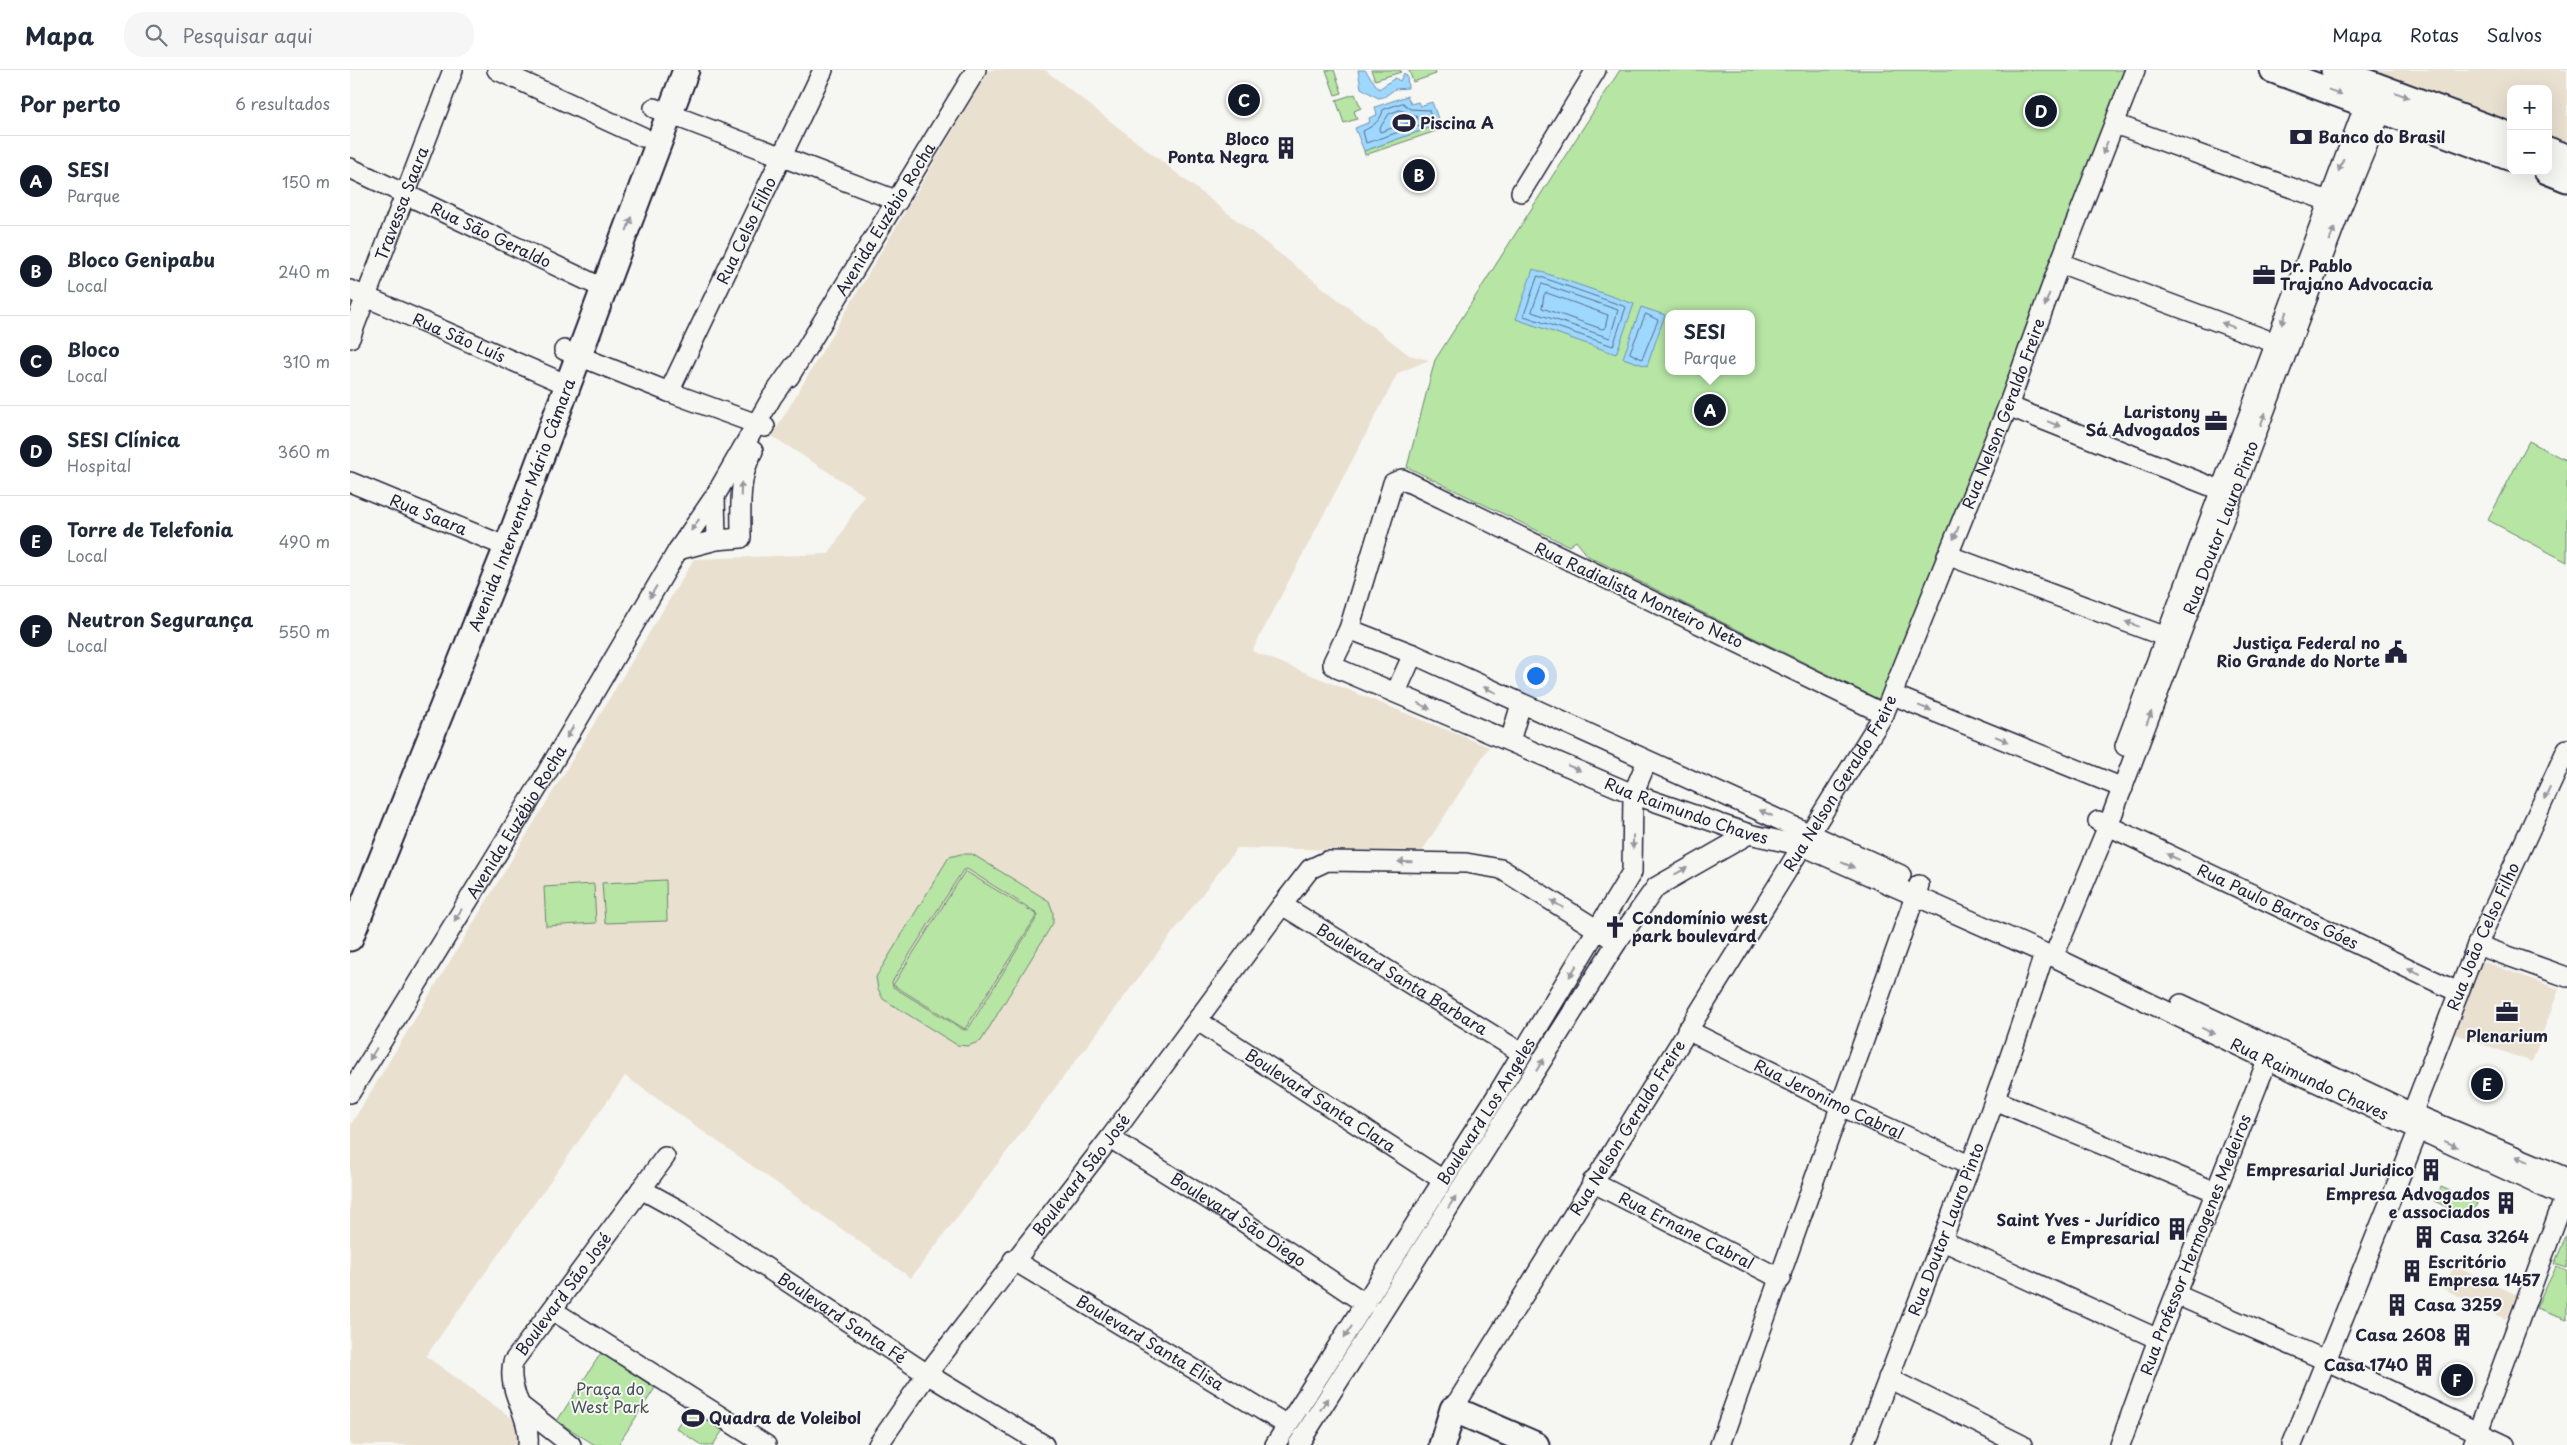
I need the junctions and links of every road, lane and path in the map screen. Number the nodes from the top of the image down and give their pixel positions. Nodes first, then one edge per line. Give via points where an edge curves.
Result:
1 (453, 70) edge
2 (498, 70) edge
3 (668, 70) edge
4 (686, 70) edge
5 (823, 70) edge
6 (976, 70) edge
7 (1596, 70) edge
8 (2135, 70) edge
9 (2272, 70) edge
10 (2334, 70) edge
11 (2374, 107) junction
12 (662, 110) junction
13 (2454, 115) junction
14 (2115, 124) junction
15 (2507, 135) edge
16 (643, 137) junction
17 (2476, 145) junction
18 (2552, 151) edge
19 (2507, 157) edge
20 (2567, 157) edge
21 (782, 158) junction
22 (350, 168) edge
23 (2552, 173) edge
24 (2567, 178) edge
25 (1521, 192) dead end
26 (405, 193) junction
27 (898, 201) junction
28 (2335, 204) junction
29 (2060, 263) junction
30 (597, 286) junction
31 (358, 293) edge
32 (350, 338) edge
33 (2282, 345) junction
34 (571, 353) junction
35 (561, 382) junction
36 (669, 392) junction
37 (2008, 406) junction
38 (761, 425) junction
39 (350, 482) edge
40 (2226, 493) junction
41 (716, 496) junction
42 (716, 540) junction
43 (499, 544) junction
44 (678, 550) junction
45 (1947, 555) junction
46 (1350, 629) junction
47 (2172, 639) junction
48 (1413, 654) junction
49 (1396, 692) junction
50 (1893, 695) junction
51 (436, 703) junction
52 (1520, 704) junction
53 (1884, 714) junction
54 (1510, 741) junction
55 (2567, 749) edge
56 (1648, 761) junction
57 (2117, 785) junction
58 (1633, 794) junction
59 (2103, 823) junction
60 (1749, 834) junction
61 (1807, 839) junction
62 (1632, 872) junction
63 (1656, 887) junction
64 (1918, 889) junction
65 (350, 896) edge
66 (1282, 905) junction
67 (1598, 930) junction
68 (350, 938) edge
69 (1617, 942) junction
70 (2477, 945) junction
71 (2051, 950) junction
72 (2567, 977) edge
73 (2458, 992) junction
74 (1198, 1021) junction
75 (1687, 1030) junction
76 (1522, 1053) junction
77 (2270, 1054) junction
78 (350, 1093) edge
79 (1995, 1100) junction
80 (1841, 1106) junction
81 (2415, 1122) junction
82 (1110, 1138) junction
83 (665, 1157) dead end
84 (1971, 1166) junction
85 (1443, 1180) junction
86 (1592, 1182) junction
87 (640, 1189) junction
88 (2566, 1191) edge
89 (2216, 1192) junction
90 (1418, 1218) junction
91 (1436, 1228) junction
92 (1943, 1241) junction
93 (1014, 1260) junction
94 (1388, 1266) junction
95 (1407, 1272) junction
96 (1781, 1279) junction
97 (2176, 1295) junction
98 (1366, 1304) junction
99 (552, 1310) junction
100 (2158, 1339) junction
101 (2325, 1360) junction
102 (927, 1374) junction
103 (1888, 1378) junction
104 (521, 1406) junction
105 (1453, 1409) junction
106 (1287, 1425) junction
107 (551, 1439) edge
108 (2475, 1439) edge
109 (528, 1445) edge
110 (571, 1445) edge
111 (766, 1445) edge
112 (878, 1445) edge
113 (1044, 1445) edge
114 (1275, 1445) edge
115 (1298, 1445) edge
116 (1442, 1445) edge
117 (1536, 1445) edge
118 (1720, 1445) edge
119 (1863, 1445) edge
120 (2022, 1445) edge
121 (2120, 1445) edge
122 (2292, 1445) edge
123 (2505, 1445) edge

1 - 26 street, Travessa Saara
2 - 16 street
3 - 12 main road, Avenida Interventor Mário Câmara
4 - 12 main road, Avenida Interventor Mário Câmara
5 - 21 street, Rua Celso Filho
6 - 27 street, Avenida Euzébio Rocha
7 - 25 street
8 - 14 street, Rua Nelson Geraldo Freire
9 -> 11 main road
10 -> 13 main road
11 - 17 main road
11 - 28 street, Rua Doutor Lauro Pinto
12 - 16 main road, Avenida Interventor Mário Câmara
12 - 21 street
30 -> 12 main road, Avenida Interventor Mário Câmara
13 - 15 main road
13 - 17 main road
14 - 28 street
14 -> 29 street, Rua Nelson Geraldo Freire
16 - 30 main road, Avenida Interventor Mário Câmara
17 - 19 main road
18 - 20 main road
21 - 27 street
21 - 36 street, Rua Celso Filho
22 - 26 street, Rua São Geraldo
23 - 24 main road
26 - 30 street, Rua São Geraldo
26 - 31 street, Travessa Saara
27 - 38 street, Avenida Euzébio Rocha via 794,366
28 - 33 street, Rua Doutor Lauro Pinto
33 -> 29 street
29 -> 37 street, Rua Nelson Geraldo Freire
30 - 34 main road, Avenida Interventor Mário Câmara
31 - 32 street, Travessa Saara
31 - 35 street, Rua São Luís
33 - 40 street, Rua Doutor Lauro Pinto
34 - 35 main road, Avenida Interventor Mário Câmara
34 - 36 street
35 - 43 main road, Avenida Interventor Mário Câmara
36 - 38 street
37 -> 40 street
37 -> 45 street, Rua Nelson Geraldo Freire
38 - 41 street, Avenida Euzébio Rocha
42 -> 38 street, Avenida Euzébio Rocha via 741,538 743,472
39 - 43 street, Rua Saara
40 - 47 street, Rua Doutor Lauro Pinto
41 - 42 street
41 -> 44 street, Avenida Euzébio Rocha
42 - 44 street, Avenida Euzébio Rocha
43 - 51 main road, Avenida Interventor Mário Câmara
44 -> 78 street, Avenida Euzébio Rocha via 543,779
47 -> 45 street
45 - 50 street, Rua Nelson Geraldo Freire
46 - 48 street, Rua Raimundo Chaves
46 - 49 street, Rua Raimundo Chaves via 1333,664
46 - 53 street, Rua Radialista Monteiro Neto via 1393,483 1402,480
47 - 57 street, Rua Doutor Lauro Pinto
48 - 49 street
52 -> 48 street, Rua Raimundo Chaves
49 -> 54 street, Rua Raimundo Chaves
50 - 53 street, Rua Nelson Geraldo Freire
50 -> 57 street
51 - 65 main road, Avenida Interventor Mário Câmara
51 - 68 main road, Avenida Interventor Mário Câmara
52 - 54 street
52 - 56 street, Rua Raimundo Chaves
53 - 61 street, Rua Nelson Geraldo Freire
54 -> 58 street, Rua Raimundo Chaves
55 -> 70 street, Rua João Celso Filho
56 - 58 street, Boulevard Los Angeles
61 -> 56 street, Rua Raimundo Chaves
57 - 59 street, Rua Doutor Lauro Pinto
58 - 60 street, Rua Raimundo Chaves
58 -> 62 street, Boulevard Los Angeles
59 - 71 street, Rua Doutor Lauro Pinto
73 -> 59 street, Rua Paulo Barros Góes
60 - 61 street, Rua Raimundo Chaves
63 -> 60 street, Boulevard Los Angeles
61 - 64 street, Rua Raimundo Chaves
61 - 75 street, Rua Nelson Geraldo Freire
62 - 63 street
62 - 67 street, Boulevard Los Angeles
63 - 69 street, Boulevard Los Angeles
64 - 71 street, Rua Raimundo Chaves
64 - 80 street
67 -> 66 street, Boulevard São José via 1501,870 1466,863 1327,861 1310,870
66 - 74 street, Boulevard São José
66 - 76 street, Boulevard Santa Barbara
67 - 69 street, Boulevard São José
67 -> 76 street, Boulevard Los Angeles
91 -> 69 street, Boulevard Los Angeles
70 - 72 street
70 - 73 street, Rua João Celso Filho
71 - 77 street, Rua Raimundo Chaves
71 - 79 street, Rua Doutor Lauro Pinto
73 - 81 street, Rua João Celso Filho
74 - 82 street, Boulevard São José
74 - 85 street, Boulevard Santa Clara
75 - 80 street, Rua Jeronimo Cabral
75 - 86 street, Rua Nelson Geraldo Freire
76 - 85 street, Boulevard Los Angeles
77 - 81 street, Rua Raimundo Chaves
77 - 89 street, Rua Professor Hermogenes Medeiros
79 - 84 street, Rua Doutor Lauro Pinto
79 - 89 street
80 - 84 street, Rua Jeronimo Cabral
80 - 96 street
81 - 88 street, Rua Raimundo Chaves
81 - 101 street, Rua João Celso Filho
82 - 93 street, Boulevard São José
82 - 98 street, Boulevard São Diego via 1235,1216
83 - 87 street, Boulevard São José
84 - 92 street, Rua Doutor Lauro Pinto
85 - 90 street, Boulevard Los Angeles
86 - 96 street, Rua Ernane Cabral
86 - 105 street, Rua Nelson Geraldo Freire
87 - 99 street, Boulevard São José
87 - 102 street, Boulevard Santa Fé via 679,1210
88 - 108 street
89 - 97 street, Rua Professor Hermogenes Medeiros
90 - 91 street via 1418,1228 1422,1233 1428,1234
90 - 94 street, Boulevard Los Angeles
91 - 95 street, Boulevard Los Angeles
92 - 100 street via 1998,1274
92 - 103 street, Rua Doutor Lauro Pinto
93 - 102 street, Boulevard São José
93 - 106 street, Boulevard Santa Elisa
94 - 95 street via 1395,1260 1401,1261 1405,1263
94 - 98 street, Boulevard Los Angeles
115 -> 95 street, Boulevard Los Angeles
96 - 118 street
97 - 100 street, Rua Professor Hermogenes Medeiros
97 - 101 street
98 -> 106 street, Boulevard Los Angeles
99 - 104 street, Boulevard São José via 513,1362 511,1384
99 - 111 street
100 - 121 street, Rua Professor Hermogenes Medeiros
101 - 108 street
101 - 122 street, Rua João Celso Filho
102 - 112 street, Boulevard São José
102 - 113 street, Boulevard Santa Fé
103 - 119 street, Rua Doutor Lauro Pinto
103 - 120 street
104 - 107 street
104 - 109 street, Boulevard São José via 527,1424
105 - 116 main road, Rua Nelson Geraldo Freire
105 - 117 main road
106 - 114 street, Boulevard Los Angeles
107 - 110 street
108 - 123 street

